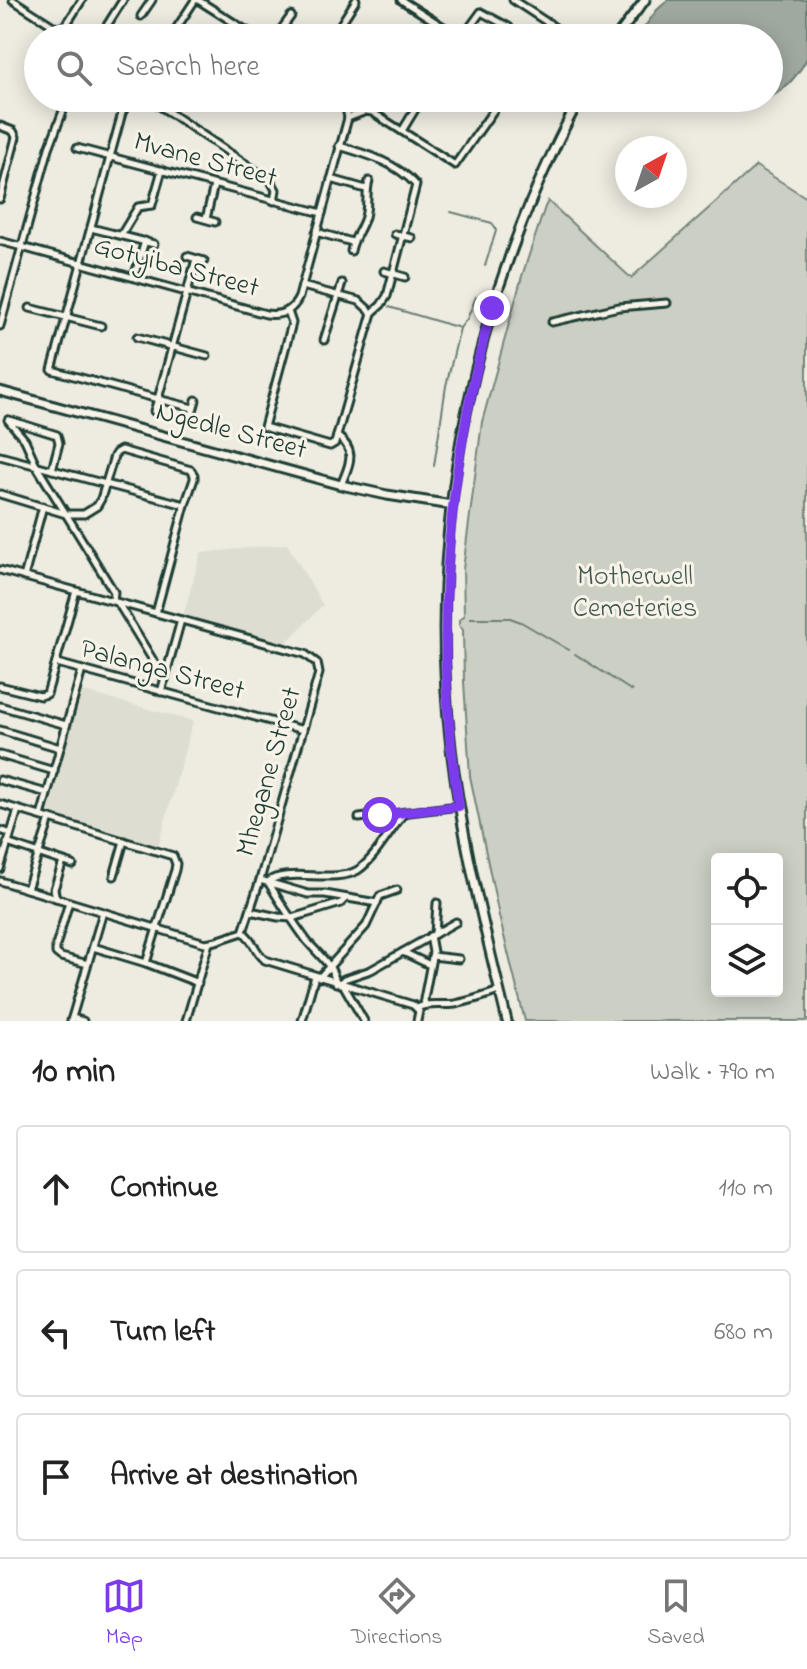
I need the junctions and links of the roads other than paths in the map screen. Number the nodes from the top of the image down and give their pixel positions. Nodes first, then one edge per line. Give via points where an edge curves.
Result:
1 (82, 0) edge
2 (123, 0) edge
3 (152, 0) edge
4 (196, 0) edge
5 (356, 0) edge
6 (401, 0) edge
7 (513, 0) edge
8 (645, 0) edge
9 (17, 1) edge
10 (141, 16) dead end
11 (291, 16) dead end
12 (549, 23) edge
13 (51, 24) edge
14 (67, 24) edge
15 (108, 24) edge
16 (180, 24) edge
17 (235, 24) edge
18 (285, 24) edge
19 (341, 24) edge
20 (440, 24) edge
21 (472, 24) edge
22 (503, 24) edge
23 (627, 24) edge
24 (63, 112) edge
25 (123, 112) edge
26 (169, 112) edge
27 (347, 112) edge
28 (363, 112) edge
29 (376, 112) edge
30 (414, 112) edge
31 (492, 112) edge
32 (573, 112) edge
33 (348, 118) junction
34 (0, 126) edge
35 (402, 131) junction
36 (339, 146) junction
37 (77, 148) dead end
38 (110, 156) junction
39 (162, 170) junction
40 (331, 179) junction
41 (369, 181) dead end
42 (214, 185) junction
43 (366, 189) junction
44 (0, 199) edge
45 (274, 201) junction
46 (322, 213) junction
47 (197, 217) dead end
48 (206, 219) junction
49 (215, 222) dead end
50 (91, 228) junction
51 (316, 232) junction
52 (121, 235) junction
53 (398, 235) junction
54 (412, 238) dead end
55 (0, 241) edge
56 (145, 241) junction
57 (352, 242) junction
58 (154, 244) dead end
59 (22, 247) junction
60 (351, 251) dead end
61 (187, 256) dead end
62 (196, 259) junction
63 (204, 261) dead end
64 (80, 262) junction
65 (384, 271) dead end
66 (393, 273) junction
67 (134, 277) junction
68 (405, 277) dead end
69 (342, 283) dead end
70 (302, 286) junction
71 (186, 291) junction
72 (337, 295) junction
73 (667, 303) dead end
74 (30, 308) dead end
75 (288, 311) junction
76 (372, 313) junction
77 (66, 316) junction
78 (552, 322) dead end
79 (0, 326) edge
80 (101, 326) dead end
81 (137, 337) dead end
82 (324, 340) dead end
83 (172, 346) junction
84 (207, 356) dead end
85 (0, 391) edge
86 (158, 399) junction
87 (196, 400) dead end
88 (193, 408) junction
89 (154, 411) dead end
90 (191, 418) dead end
91 (337, 436) junction
92 (0, 456) edge
93 (37, 467) junction
94 (52, 470) junction
95 (106, 484) junction
96 (341, 485) junction
97 (0, 494) edge
98 (185, 505) junction
99 (452, 505) junction
100 (43, 506) junction
101 (66, 514) junction
102 (0, 570) edge
103 (24, 577) junction
104 (76, 591) junction
105 (115, 602) junction
106 (156, 613) junction
107 (181, 620) junction
108 (57, 663) junction
109 (82, 670) junction
110 (165, 680) junction
111 (0, 686) edge
112 (161, 692) junction
113 (0, 706) edge
114 (66, 725) junction
115 (0, 730) edge
116 (303, 730) junction
117 (61, 748) junction
118 (0, 755) edge
119 (54, 771) junction
120 (0, 780) edge
121 (47, 793) junction
122 (0, 804) edge
123 (459, 806) junction
124 (18, 810) junction
125 (405, 812) junction
126 (41, 816) junction
127 (359, 818) dead end
128 (50, 819) junction
129 (0, 830) edge
130 (9, 833) junction
131 (124, 841) junction
132 (7, 843) junction
133 (38, 854) junction
134 (1, 857) edge
135 (63, 862) junction
136 (73, 865) dead end
137 (0, 869) edge
138 (114, 876) dead end
139 (260, 880) junction
140 (0, 881) edge
141 (268, 882) junction
142 (27, 889) junction
143 (397, 890) dead end
144 (56, 898) junction
145 (346, 898) junction
146 (69, 902) junction
147 (377, 903) junction
148 (437, 903) dead end
149 (250, 911) junction
150 (103, 912) junction
151 (292, 918) junction
152 (456, 922) dead end
153 (156, 928) junction
154 (243, 932) junction
155 (432, 935) junction
156 (209, 943) junction
157 (93, 947) junction
158 (403, 952) junction
159 (432, 956) junction
160 (459, 959) dead end
161 (146, 963) junction
162 (88, 964) junction
163 (430, 965) junction
164 (329, 966) junction
165 (317, 977) junction
166 (198, 983) junction
167 (340, 984) junction
168 (499, 991) junction
169 (425, 1005) junction
170 (417, 1008) junction
171 (72, 1019) edge
172 (83, 1021) edge
173 (186, 1021) edge
174 (302, 1021) edge
175 (364, 1021) edge
176 (417, 1021) edge
177 (507, 1021) edge

1 - 14 street
2 - 15 street
3 - 10 street
4 - 16 street
4 - 17 street
5 - 19 street
6 - 20 street
7 - 12 street
8 - 23 main road
9 - 13 street
11 - 18 street
21 - 22 street via 481,12
24 - 59 street
25 - 38 street
26 - 45 street via 267,177 276,190
27 - 33 street, Gotyiba Street
28 - 33 street
29 - 35 street
30 - 35 street
31 - 35 street via 455,165
32 - 99 main road via 540,178 492,308 469,398
33 - 36 street, Gotyiba Street
34 - 44 street via 16,137
36 - 40 street, Gotyiba Street
36 - 53 street via 379,158 415,183
37 - 38 street, Mvane Street
38 - 39 street, Mvane Street
38 - 50 street
39 - 42 street, Mvane Street
39 - 52 street via 152,205 138,207
40 - 43 street
40 - 46 street, Gotyiba Street
41 - 43 street
42 - 45 street, Mvane Street
42 - 48 street
43 - 57 street via 365,216
45 - 46 street, Mvane Street
46 - 51 street, Gotyiba Street
47 - 48 street
48 - 49 street
50 - 52 street
50 - 64 street
51 - 57 street
51 - 70 street, Gotyiba Street
52 - 56 street
53 - 54 street
53 - 66 street
55 - 59 street, Gotyiba Street
56 - 58 street
56 - 67 street
57 - 60 street
59 - 64 street, Gotyiba Street
59 - 79 street
61 - 62 street
62 - 63 street
62 - 71 street
64 - 67 street, Gotyiba Street
64 - 77 street
65 - 66 street
66 - 68 street
66 - 76 street via 385,300
67 - 71 street, Gotyiba Street
69 - 72 street
70 - 72 street
70 - 75 street, Gotyiba Street
71 - 75 street, Gotyiba Street via 266,314
71 - 83 street
72 - 76 street via 363,303
72 - 82 street
73 - 78 street
74 - 77 street
75 - 91 street via 292,323 264,427 330,446
76 - 91 street
77 - 80 street
77 - 86 street via 52,370
81 - 83 street
83 - 84 street
83 - 86 street
85 - 96 main road, Ngedle Street
86 - 88 street
86 - 89 street
87 - 88 street
88 - 90 street
91 - 96 street via 350,451
92 - 93 street
93 - 94 street
93 - 94 street via 8,420 57,435
93 - 101 street
94 - 95 street
95 - 98 street
95 - 98 street via 121,450 191,470 194,479
95 - 101 street via 92,509
96 - 99 main road, Ngedle Street
97 - 100 street
98 - 106 street
99 - 123 main road via 446,677
100 - 101 street
100 - 103 street
101 - 105 street
102 - 103 street, Mhegane Street
103 - 104 street, Mhegane Street
104 - 105 street, Mhegane Street
104 - 108 street
105 - 106 street, Mhegane Street
105 - 110 street
106 - 107 street, Mhegane Street
107 - 110 street
107 - 116 street, Mhegane Street via 314,660 319,673
108 - 109 street, Palanga Street
108 - 111 street via 45,696
109 - 112 street, Palanga Street
109 - 114 street
110 - 112 street
112 - 116 street, Palanga Street
113 - 114 street
114 - 117 street
115 - 117 street
116 - 139 street, Mhegane Street
117 - 119 street
118 - 119 street
119 - 121 street
120 - 121 street
121 - 126 street
122 - 124 street
123 - 125 street
123 - 168 main road
124 - 126 street
124 - 130 street
125 - 127 street
125 - 141 street via 369,862 357,870 284,875
126 - 128 street
128 - 131 street
128 - 133 street
129 - 130 street
130 - 132 street
131 - 138 street
131 - 153 street via 175,860
132 - 133 street
132 - 134 street
133 - 135 street
133 - 142 street
134 - 137 street
135 - 136 street
135 - 144 street
139 - 141 street
139 - 149 street, Mhegane Street
140 - 142 street
141 - 145 street
141 - 151 street
142 - 144 street
143 - 147 street
144 - 146 street
145 - 147 street
145 - 151 street
146 - 150 street
146 - 162 street via 56,953
147 - 164 street via 366,926
148 - 155 street
149 - 151 street
149 - 154 street, Mhegane Street
150 - 153 street
150 - 157 street
151 - 164 street
152 - 155 street
153 - 156 street
153 - 161 street
154 - 156 street
154 - 165 street via 265,960
155 - 158 street
155 - 159 street
156 - 166 street
157 - 161 street
157 - 162 street
158 - 163 street
158 - 167 street
159 - 160 street
159 - 163 street
161 - 166 street
162 - 171 street
163 - 169 street
164 - 165 street
164 - 167 street
165 - 167 street
165 - 174 street
166 - 173 street
167 - 170 street
167 - 175 street
168 - 169 street via 454,1004
168 - 177 main road
169 - 170 street
170 - 176 street
171 - 172 street

